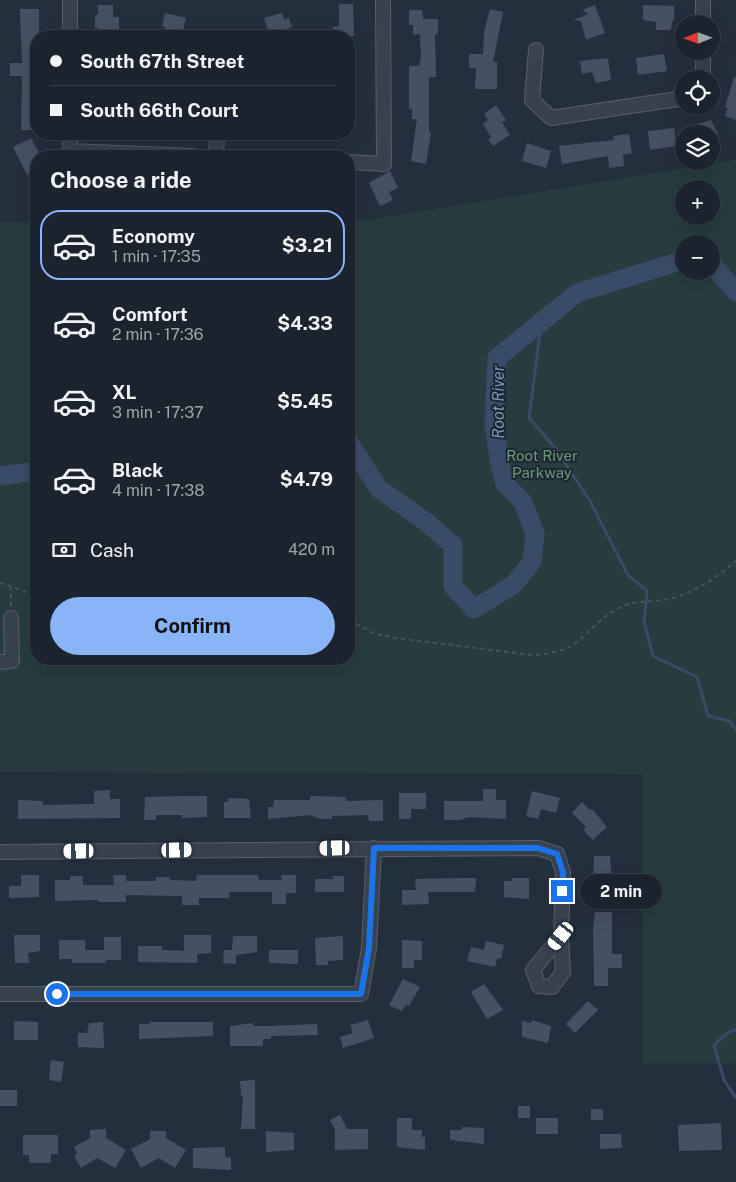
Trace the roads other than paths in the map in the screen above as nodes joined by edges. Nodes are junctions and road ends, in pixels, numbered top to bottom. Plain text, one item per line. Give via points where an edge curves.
1 (70, 0) edge
2 (384, 0) edge
3 (702, 0) edge
4 (702, 15) edge
5 (70, 30) edge
6 (536, 50) dead end
7 (675, 99) edge
8 (355, 162) edge
9 (11, 618) road end
10 (0, 662) edge
11 (374, 848) junction
12 (0, 852) edge
13 (561, 936) dead end
14 (0, 994) edge

1 - 5 street
2 - 8 street via 384,164
3 - 4 street
6 - 7 street via 532,100 551,118
9 - 10 street via 12,661
11 - 12 street
11 - 13 street via 538,848 557,854 563,872
11 - 14 street via 369,948 361,994

